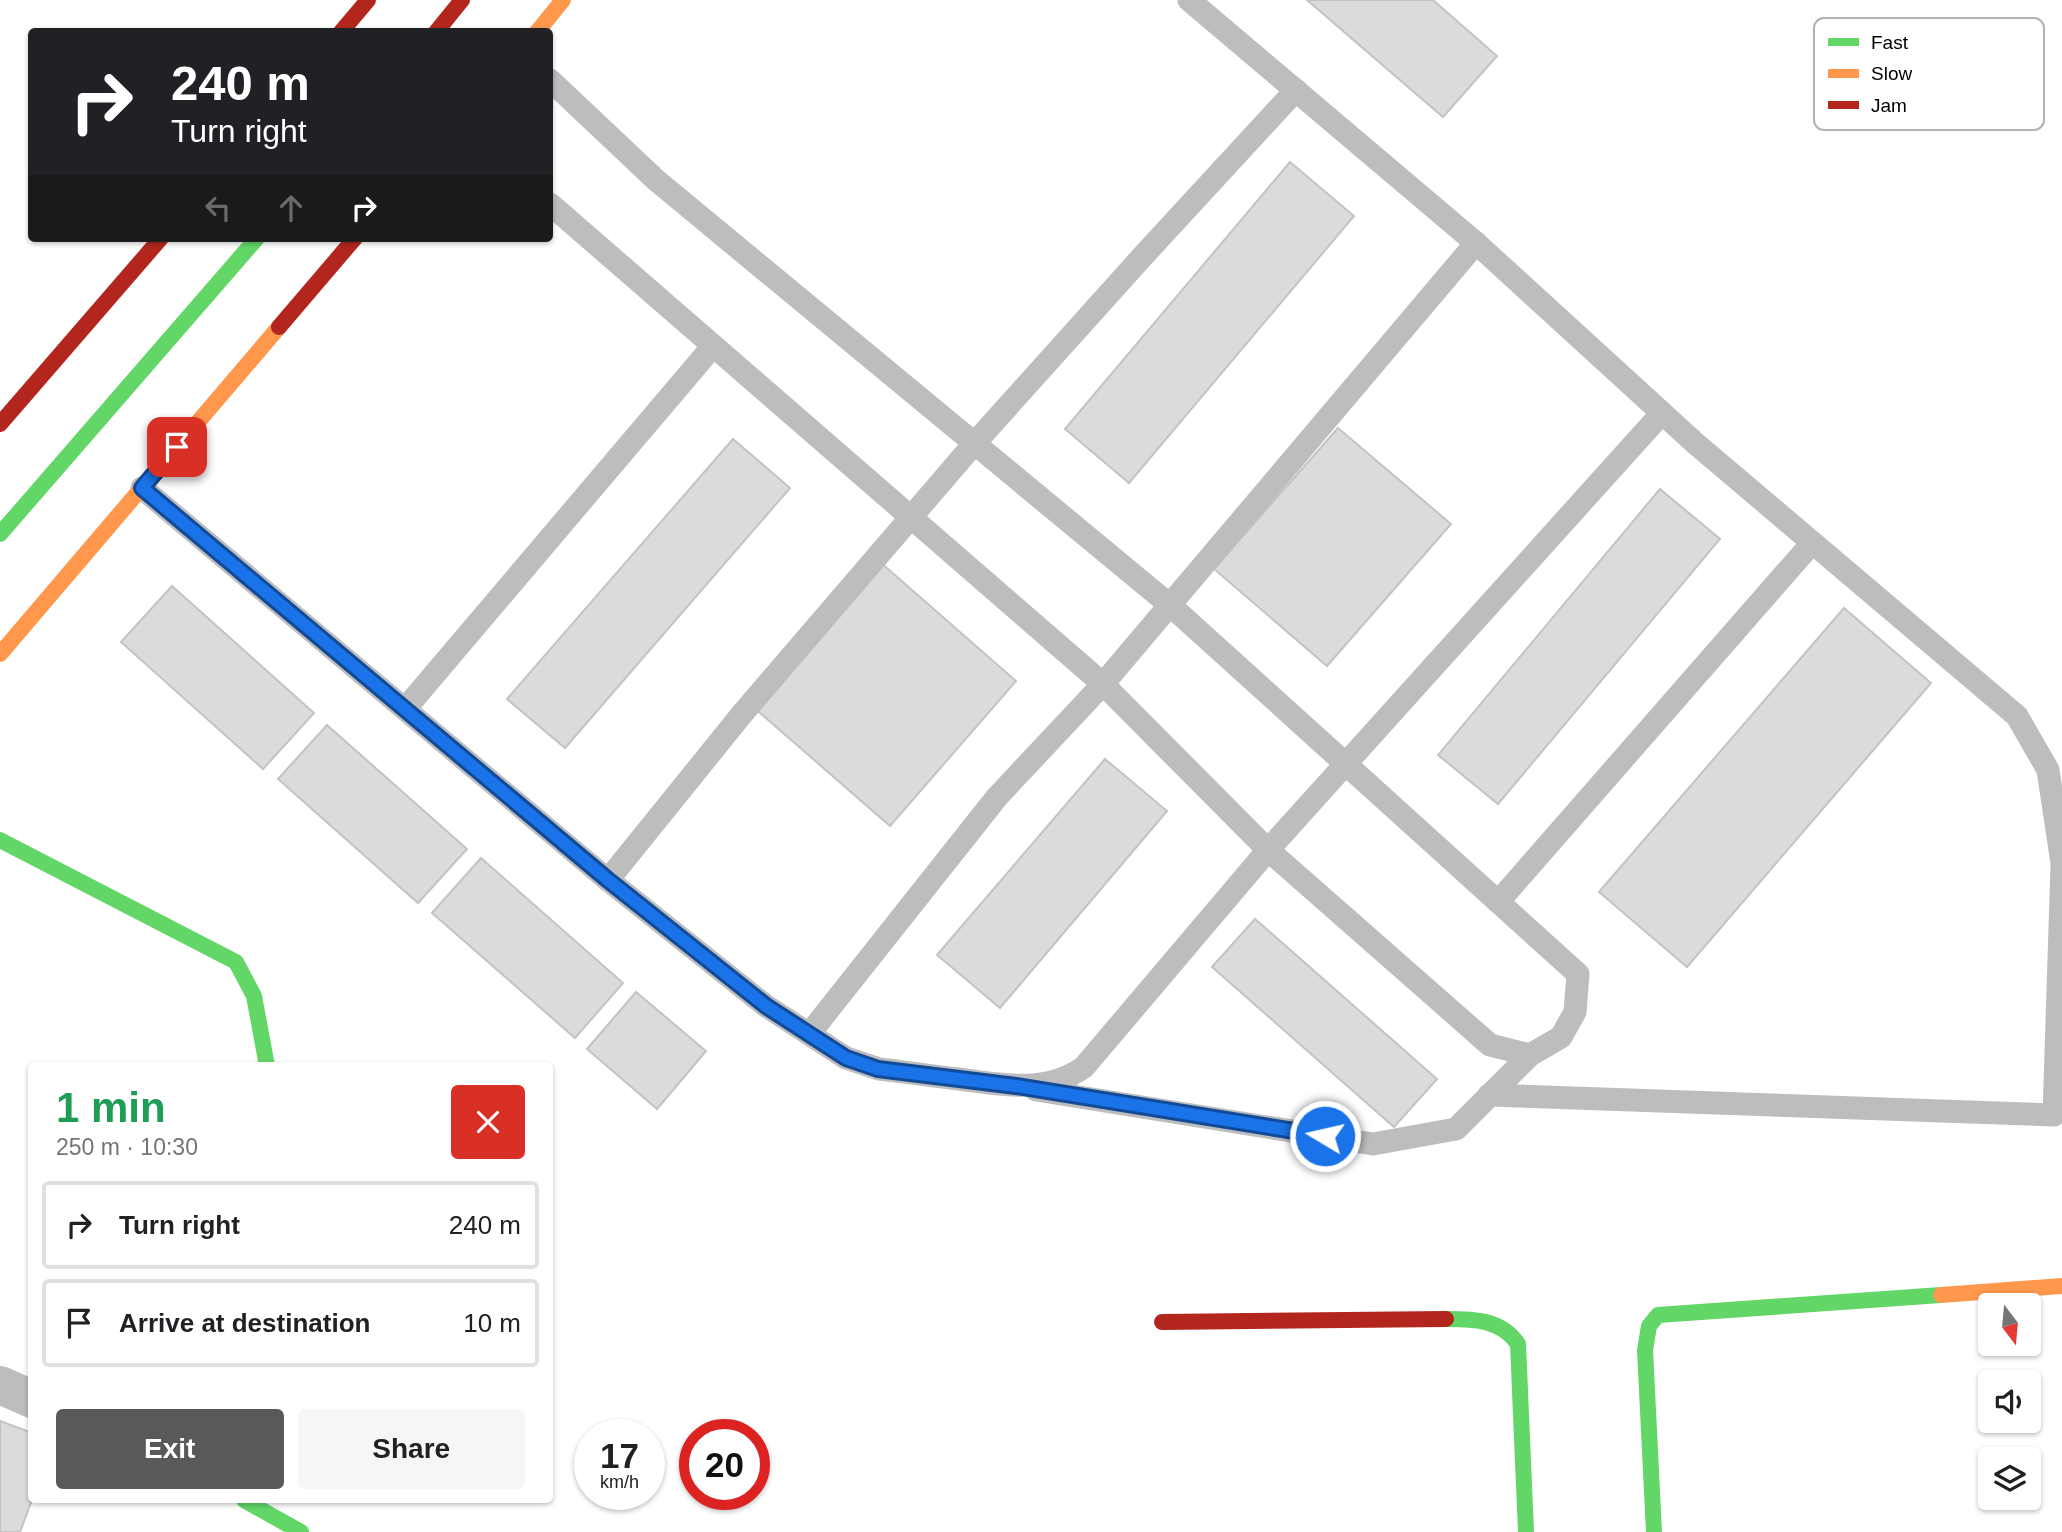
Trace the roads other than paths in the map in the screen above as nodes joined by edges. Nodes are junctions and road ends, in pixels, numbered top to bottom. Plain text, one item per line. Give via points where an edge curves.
1 (368, 0) edge
2 (463, 0) edge
3 (563, 0) edge
4 (1189, 0) edge
5 (344, 28) edge
6 (439, 28) edge
7 (540, 28) edge
8 (553, 83) edge
9 (1296, 90) junction
10 (553, 207) edge
11 (158, 242) edge
12 (254, 242) edge
13 (352, 242) edge
14 (1476, 243) junction
15 (713, 346) junction
16 (1662, 413) junction
17 (0, 424) edge
18 (973, 445) junction
19 (142, 488) junction
20 (911, 518) junction
21 (0, 534) edge
22 (1812, 542) junction
23 (1171, 606) junction
24 (0, 654) edge
25 (1103, 684) junction
26 (405, 709) junction
27 (1345, 764) junction
28 (0, 840) edge
29 (1268, 850) junction
30 (2062, 864) edge
31 (608, 880) junction
32 (1498, 902) junction
33 (810, 1033) junction
34 (1530, 1055) junction
35 (266, 1062) edge
36 (1016, 1086) junction
37 (1489, 1095) junction
38 (2062, 1286) edge
39 (1162, 1322) dead end
40 (0, 1385) edge
41 (28, 1397) edge
42 (249, 1503) edge
43 (301, 1532) edge
44 (1526, 1532) edge
45 (1654, 1532) edge

1 - 5 main road
2 - 6 main road
3 - 7 main road
4 - 9 lane
8 - 18 lane via 656,180
9 - 14 lane
9 - 18 lane
10 - 15 lane
11 - 17 main road
12 - 21 main road
13 - 19 main road
14 - 16 lane
14 - 23 lane
15 - 20 lane
15 - 26 lane
16 - 22 lane
16 - 27 lane
18 - 20 lane
18 - 23 lane
19 - 24 main road
19 - 26 lane
20 - 25 lane
20 - 31 lane via 742,713
22 - 30 lane via 2017,716 2048,770
22 - 32 lane
23 - 25 lane
23 - 27 lane
25 - 29 lane
25 - 33 lane via 997,797
26 - 31 lane
27 - 29 lane
27 - 32 lane
28 - 35 main road via 236,962 254,996
29 - 34 lane via 1490,1045
29 - 36 lane via 1084,1067 1052,1082
30 - 37 lane via 2054,1115
31 - 33 lane via 766,1006
32 - 34 lane via 1578,974 1575,1012 1562,1037
33 - 36 lane via 862,1065
34 - 37 lane
36 - 37 lane via 1373,1144 1456,1129
38 - 45 main road via 1658,1315 1648,1330 1645,1350
39 - 44 main road via 1475,1319 1498,1326 1518,1344
40 - 41 street
42 - 43 main road

